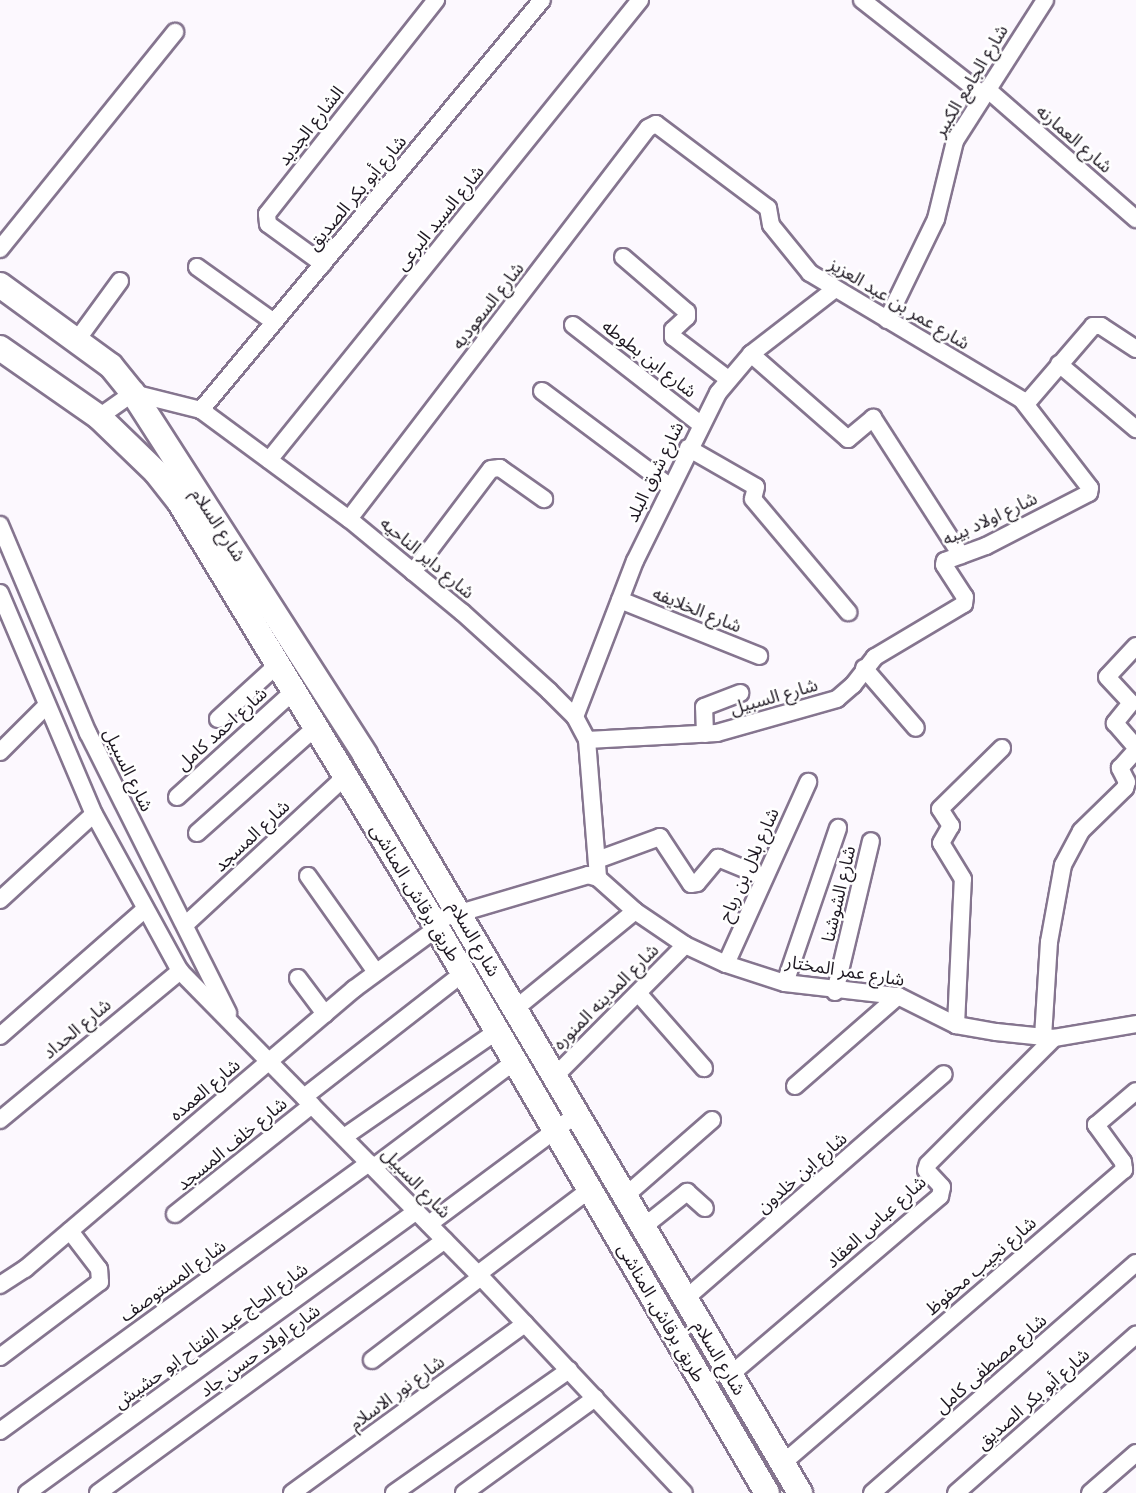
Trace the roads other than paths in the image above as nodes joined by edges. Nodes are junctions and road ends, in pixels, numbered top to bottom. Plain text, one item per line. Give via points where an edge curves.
1 (436, 0) edge
2 (542, 0) edge
3 (640, 0) edge
4 (862, 0) edge
5 (1045, 0) edge
6 (175, 32) dead end
7 (985, 92) junction
8 (661, 125) joint
9 (1136, 219) edge
10 (0, 249) edge
11 (623, 256) dead end
12 (323, 264) junction
13 (197, 267) dead end
14 (120, 281) dead end
15 (0, 285) edge
16 (835, 290) junction
17 (887, 320) junction
18 (274, 322) junction
19 (573, 325) dead end
20 (77, 340) junction
21 (0, 348) edge
22 (1136, 349) edge
23 (751, 354) junction
24 (1059, 364) junction
25 (728, 379) junction
26 (542, 392) dead end
27 (133, 393) junction
28 (1026, 404) junction
29 (201, 410) junction
30 (99, 417) junction
31 (700, 424) junction
32 (1136, 429) edge
33 (688, 448) junction
34 (269, 460) junction
35 (669, 486) junction
36 (1088, 493) joint
37 (544, 499) dead end
38 (349, 519) junction
39 (0, 525) edge
40 (961, 555) junction
41 (413, 572) junction
42 (0, 593) edge
43 (964, 595) joint
44 (620, 600) junction
45 (848, 612) dead end
46 (1136, 646) edge
47 (759, 656) dead end
48 (278, 664) junction
49 (864, 668) junction
50 (294, 691) junction
51 (740, 693) dead end
52 (47, 705) junction
53 (575, 717) junction
54 (218, 718) dead end
55 (316, 726) junction
56 (916, 728) dead end
57 (705, 734) junction
58 (587, 740) junction
59 (1002, 748) dead end
60 (1136, 748) edge
61 (0, 752) edge
62 (346, 776) junction
63 (808, 783) dead end
64 (177, 797) dead end
65 (94, 814) junction
66 (838, 828) dead end
67 (197, 833) dead end
68 (871, 841) dead end
69 (597, 860) junction
70 (308, 876) dead end
71 (764, 877) junction
72 (598, 878) junction
73 (0, 900) edge
74 (144, 910) junction
75 (635, 911) junction
76 (459, 912) junction
77 (185, 925) junction
78 (435, 925) junction
79 (685, 945) junction
80 (726, 964) junction
81 (180, 971) junction
82 (376, 972) junction
83 (463, 973) junction
84 (298, 978) dead end
85 (786, 983) junction
86 (835, 992) junction
87 (638, 993) junction
88 (898, 996) junction
89 (515, 1009) junction
90 (325, 1014) junction
91 (233, 1024) junction
92 (1136, 1024) edge
93 (956, 1025) junction
94 (496, 1031) junction
95 (0, 1036) edge
96 (1049, 1037) junction
97 (270, 1061) junction
98 (514, 1062) junction
99 (704, 1068) dead end
100 (944, 1074) dead end
101 (554, 1077) junction
102 (795, 1086) dead end
103 (1136, 1091) edge
104 (308, 1101) junction
105 (576, 1115) junction
106 (0, 1120) edge
107 (712, 1120) dead end
108 (555, 1131) junction
109 (344, 1137) junction
110 (371, 1165) junction
111 (589, 1190) junction
112 (624, 1197) junction
113 (705, 1208) dead end
114 (417, 1211) junction
115 (176, 1214) dead end
116 (429, 1224) junction
117 (642, 1228) junction
118 (70, 1231) junction
119 (445, 1240) junction
120 (1136, 1263) edge
121 (479, 1276) junction
122 (0, 1285) edge
123 (684, 1300) junction
124 (525, 1324) junction
125 (1136, 1335) edge
126 (0, 1357) edge
127 (372, 1360) dead end
128 (568, 1370) junction
129 (730, 1375) junction
130 (595, 1398) junction
131 (0, 1431) edge
132 (1136, 1453) edge
133 (783, 1463) junction
134 (27, 1493) edge
135 (98, 1493) edge
136 (292, 1493) edge
137 (394, 1493) edge
138 (464, 1493) edge
139 (684, 1493) edge
140 (767, 1493) edge
141 (800, 1493) edge
142 (872, 1493) edge
143 (956, 1493) edge
144 (1090, 1493) edge

1 - 12 street, الشارع الجديد via 267,214 268,225
2 - 12 street, شارع أبو بكر الصديق
3 - 34 street, شارع السيد البرعى
4 - 7 street, شارع العمارنه
5 - 7 street, شارع الجامع الكبير
6 - 10 street
7 - 9 street, شارع العمارنه
7 - 17 street, شارع الجامع الكبير via 955,141 936,219
8 - 16 street, شارع عمر بن عبد العزيز via 768,208 771,225 806,270
8 - 38 street, شارع السعوديه via 648,128
11 - 25 street via 687,312 687,317 673,330 673,337
12 - 18 street, شارع أبو بكر الصديق
13 - 18 street
14 - 20 street
15 - 20 street
16 - 17 street, شارع عمر بن عبد العزيز
16 - 23 street, شارع شرق البلد
17 - 28 street, شارع عمر بن عبد العزيز
18 - 29 street, شارع أبو بكر الصديق
19 - 31 street, شارع ابن بطوطه
20 - 27 street via 111,366
21 - 30 street, طريق برقاش, المناشى
22 - 24 street via 1096,325
23 - 25 street, شارع شرق البلد
23 - 40 street via 849,439 873,418
24 - 28 street
24 - 32 street
25 - 31 street, شارع شرق البلد
26 - 35 street
27 - 29 street, شارع داير الناحيه
27 - 30 street
27 - 76 street, شارع السلام via 365,755
28 - 36 street, شارع عمر بن عبد العزيز via 1090,488
29 - 34 street, شارع داير الناحيه
30 - 48 street, طريق برقاش, المناشى via 156,472 180,503
31 - 33 street, شارع شرق البلد
33 - 35 street, شارع شرق البلد
33 - 45 street via 756,487 753,499
34 - 38 street, شارع داير الناحيه
35 - 44 street, شارع شرق البلد
36 - 40 street, شارع اولاد بيبه
37 - 41 street via 500,468 491,469
38 - 41 street, شارع داير الناحيه
39 - 77 street, شارع السبيل via 88,733
40 - 43 street, شارع اولاد بيبه via 944,564
41 - 53 street, شارع داير الناحيه
42 - 52 street, شارع السبيل
43 - 49 street, شارع السبيل via 963,605 884,650
44 - 47 street, شارع الخلايفه
44 - 53 street, شارع شرق البلد
46 - 60 street via 1107,678 1131,703 1115,723
48 - 50 street, طريق برقاش, المناشى
48 - 54 street
49 - 56 street
49 - 57 street, شارع السبيل via 854,686 837,699
50 - 55 street, طريق برقاش, المناشى
50 - 64 street, شارع احمد كامل
51 - 57 street via 704,707
52 - 61 street
52 - 65 street, شارع السبيل
53 - 58 street, شارع داير الناحيه
55 - 62 street, طريق برقاش, المناشى
55 - 67 street
57 - 58 street, شارع السبيل
58 - 69 street, شارع داير الناحيه
59 - 93 street via 941,807 951,826 941,843 963,879
60 - 96 street via 1120,768 1127,782 1125,788 1081,831 1063,865 1049,942
62 - 77 street, شارع المسجد
62 - 78 street, طريق برقاش, المناشى
63 - 71 street, شارع بلال بن رباح
65 - 73 street
65 - 74 street, شارع السبيل
66 - 85 street
68 - 86 street, شارع الشوشنا
69 - 71 street via 660,837 691,884 718,858
69 - 72 street, شارع داير الناحيه
70 - 82 street
71 - 80 street, شارع بلال بن رباح
72 - 75 street, شارع عمر المختار
72 - 76 street via 584,874
74 - 81 street, شارع السبيل
74 - 95 street
75 - 79 street, شارع عمر المختار
75 - 89 street
76 - 78 street
76 - 89 street, شارع السلام
77 - 91 street, شارع السبيل
78 - 82 street, شارع العمده
78 - 83 street, طريق برقاش, المناشى
79 - 80 street, شارع عمر المختار
79 - 87 street, شارع المدينه المنوره
80 - 85 street, شارع عمر المختار
81 - 91 street, شارع السبيل
81 - 106 street, شارع الحداد
82 - 90 street, شارع العمده
83 - 94 street, طريق برقاش, المناشى
83 - 104 street, شارع خلف المسجد
84 - 90 street
85 - 86 street, شارع عمر المختار
86 - 88 street, شارع عمر المختار
87 - 99 street
87 - 101 street, شارع المدينه المنوره
88 - 93 street, شارع عمر المختار
88 - 102 street
89 - 101 street, شارع السلام
90 - 97 street, شارع العمده
91 - 97 street, شارع السبيل
92 - 96 street, شارع عمر المختار
93 - 96 street, شارع عمر المختار
94 - 98 street, طريق برقاش, المناشى
94 - 109 street
96 - 129 street, شارع عباس العقاد via 928,1164 926,1170 943,1190 940,1196
97 - 104 street, شارع السبيل
97 - 118 street, شارع العمده
98 - 108 street, طريق برقاش, المناشى
98 - 110 street, شارع المستوصف
100 - 123 street, شارع ابن خلدون
101 - 105 street, شارع السلام
103 - 133 street, شارع نجيب محفوظ via 1096,1125 1124,1162 1124,1170
104 - 109 street, شارع السبيل
104 - 115 street, شارع خلف المسجد
105 - 108 street
105 - 112 street, شارع السلام
107 - 112 street
108 - 111 street, طريق برقاش, المناشى
108 - 116 street
109 - 110 street, شارع السبيل
110 - 114 street, شارع السبيل
110 - 131 street, شارع المستوصف
111 - 121 street
111 - 140 street, طريق برقاش, المناشى
112 - 117 street, شارع السلام
113 - 117 street via 687,1192
114 - 116 street, شارع السبيل
114 - 134 street, شارع الحاج عبد الفتاح ابو حشيش
116 - 119 street, شارع السبيل
117 - 123 street, شارع السلام
118 - 122 street, شارع العمده
118 - 126 street via 99,1269 100,1282
119 - 121 street, شارع السبيل
119 - 135 street, شارع اولاد حسن جاد
120 - 142 street, شارع مصطفى كامل
121 - 124 street, شارع السبيل
121 - 127 street
123 - 129 street, شارع السلام
124 - 128 street, شارع السبيل
124 - 136 street, شارع نور الاسلام
125 - 143 street, شارع أبو بكر الصديق
128 - 130 street, شارع السبيل
128 - 137 street
129 - 133 street, شارع السلام
130 - 138 street
130 - 139 street, شارع السبيل
132 - 144 street
133 - 141 street, شارع السلام

